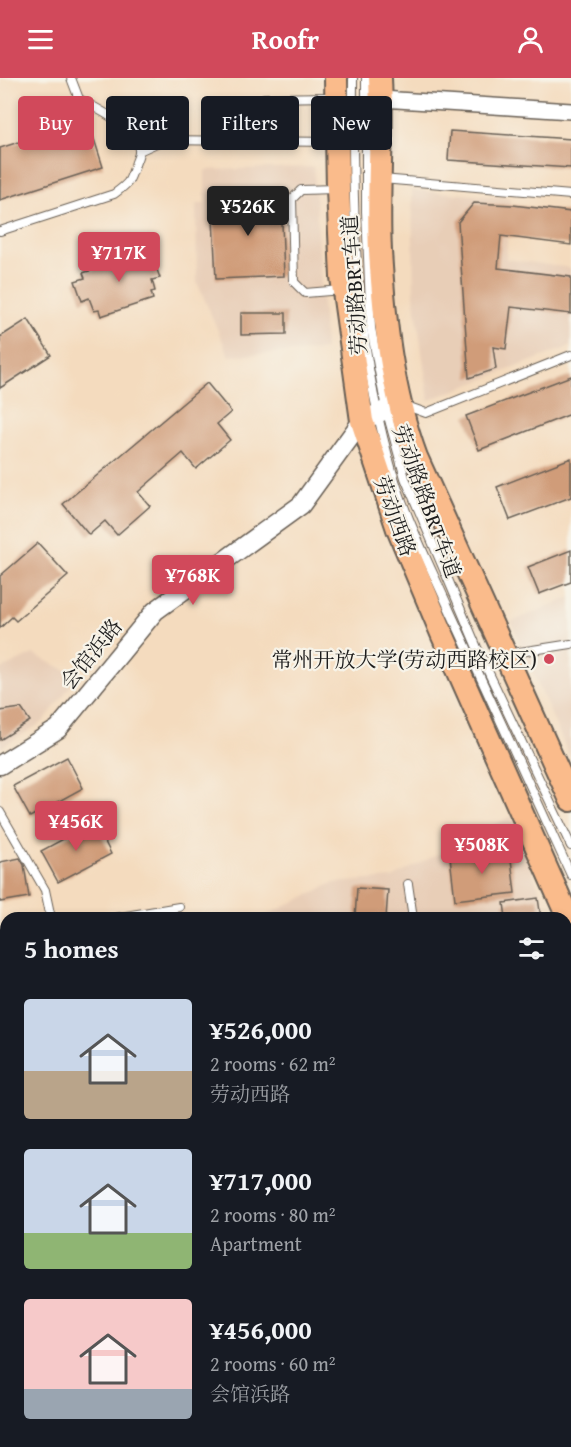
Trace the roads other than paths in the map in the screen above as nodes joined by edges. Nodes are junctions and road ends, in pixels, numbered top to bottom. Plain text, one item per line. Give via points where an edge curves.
1 (71, 78) edge
2 (353, 78) edge
3 (366, 78) edge
4 (336, 88) edge
5 (381, 88) edge
6 (278, 96) edge
7 (571, 111) edge
8 (311, 142) edge
9 (337, 150) edge
10 (139, 151) junction
11 (381, 179) junction
12 (338, 189) junction
13 (571, 195) edge
14 (0, 231) edge
15 (344, 290) junction
16 (571, 355) edge
17 (381, 412) junction
18 (571, 644) edge
19 (506, 655) junction
20 (0, 765) edge
21 (571, 800) edge
22 (0, 812) edge
23 (571, 846) edge
24 (571, 875) edge
25 (408, 884) dead end
26 (179, 907) dead end
27 (50, 912) edge
28 (149, 912) edge
29 (412, 912) edge
30 (566, 912) edge

1 - 10 lane via 79,99 125,127
2 - 17 lane, 劳动路路BRT车道 via 357,283 369,376
3 - 17 lane, 劳动路BRT车道 via 371,328
4 - 6 lane
5 - 7 street
5 - 11 main road, 劳动西路
8 - 10 lane via 163,140
9 - 12 main road, 劳动西路
10 - 14 lane via 129,183 114,194
11 - 13 lane
11 - 17 main road, 劳动西路 via 380,251 391,360
12 - 15 main road, 劳动西路
12 - 15 lane via 301,190 292,199 294,282 304,293
15 - 17 main road, 劳动西路
16 - 17 lane via 426,413
17 - 19 main road, 劳动西路 via 406,429
17 - 20 street, 会馆浜路 via 301,505 155,611 58,729
17 - 23 lane, 劳动路BRT车道 via 478,650
17 - 24 lane, 劳动路路BRT车道 via 390,464 418,540
17 - 30 main road, 劳动西路 via 398,529
18 - 19 lane
19 - 21 main road, 劳动西路
22 - 27 lane via 45,890
25 - 29 lane
26 - 28 lane

